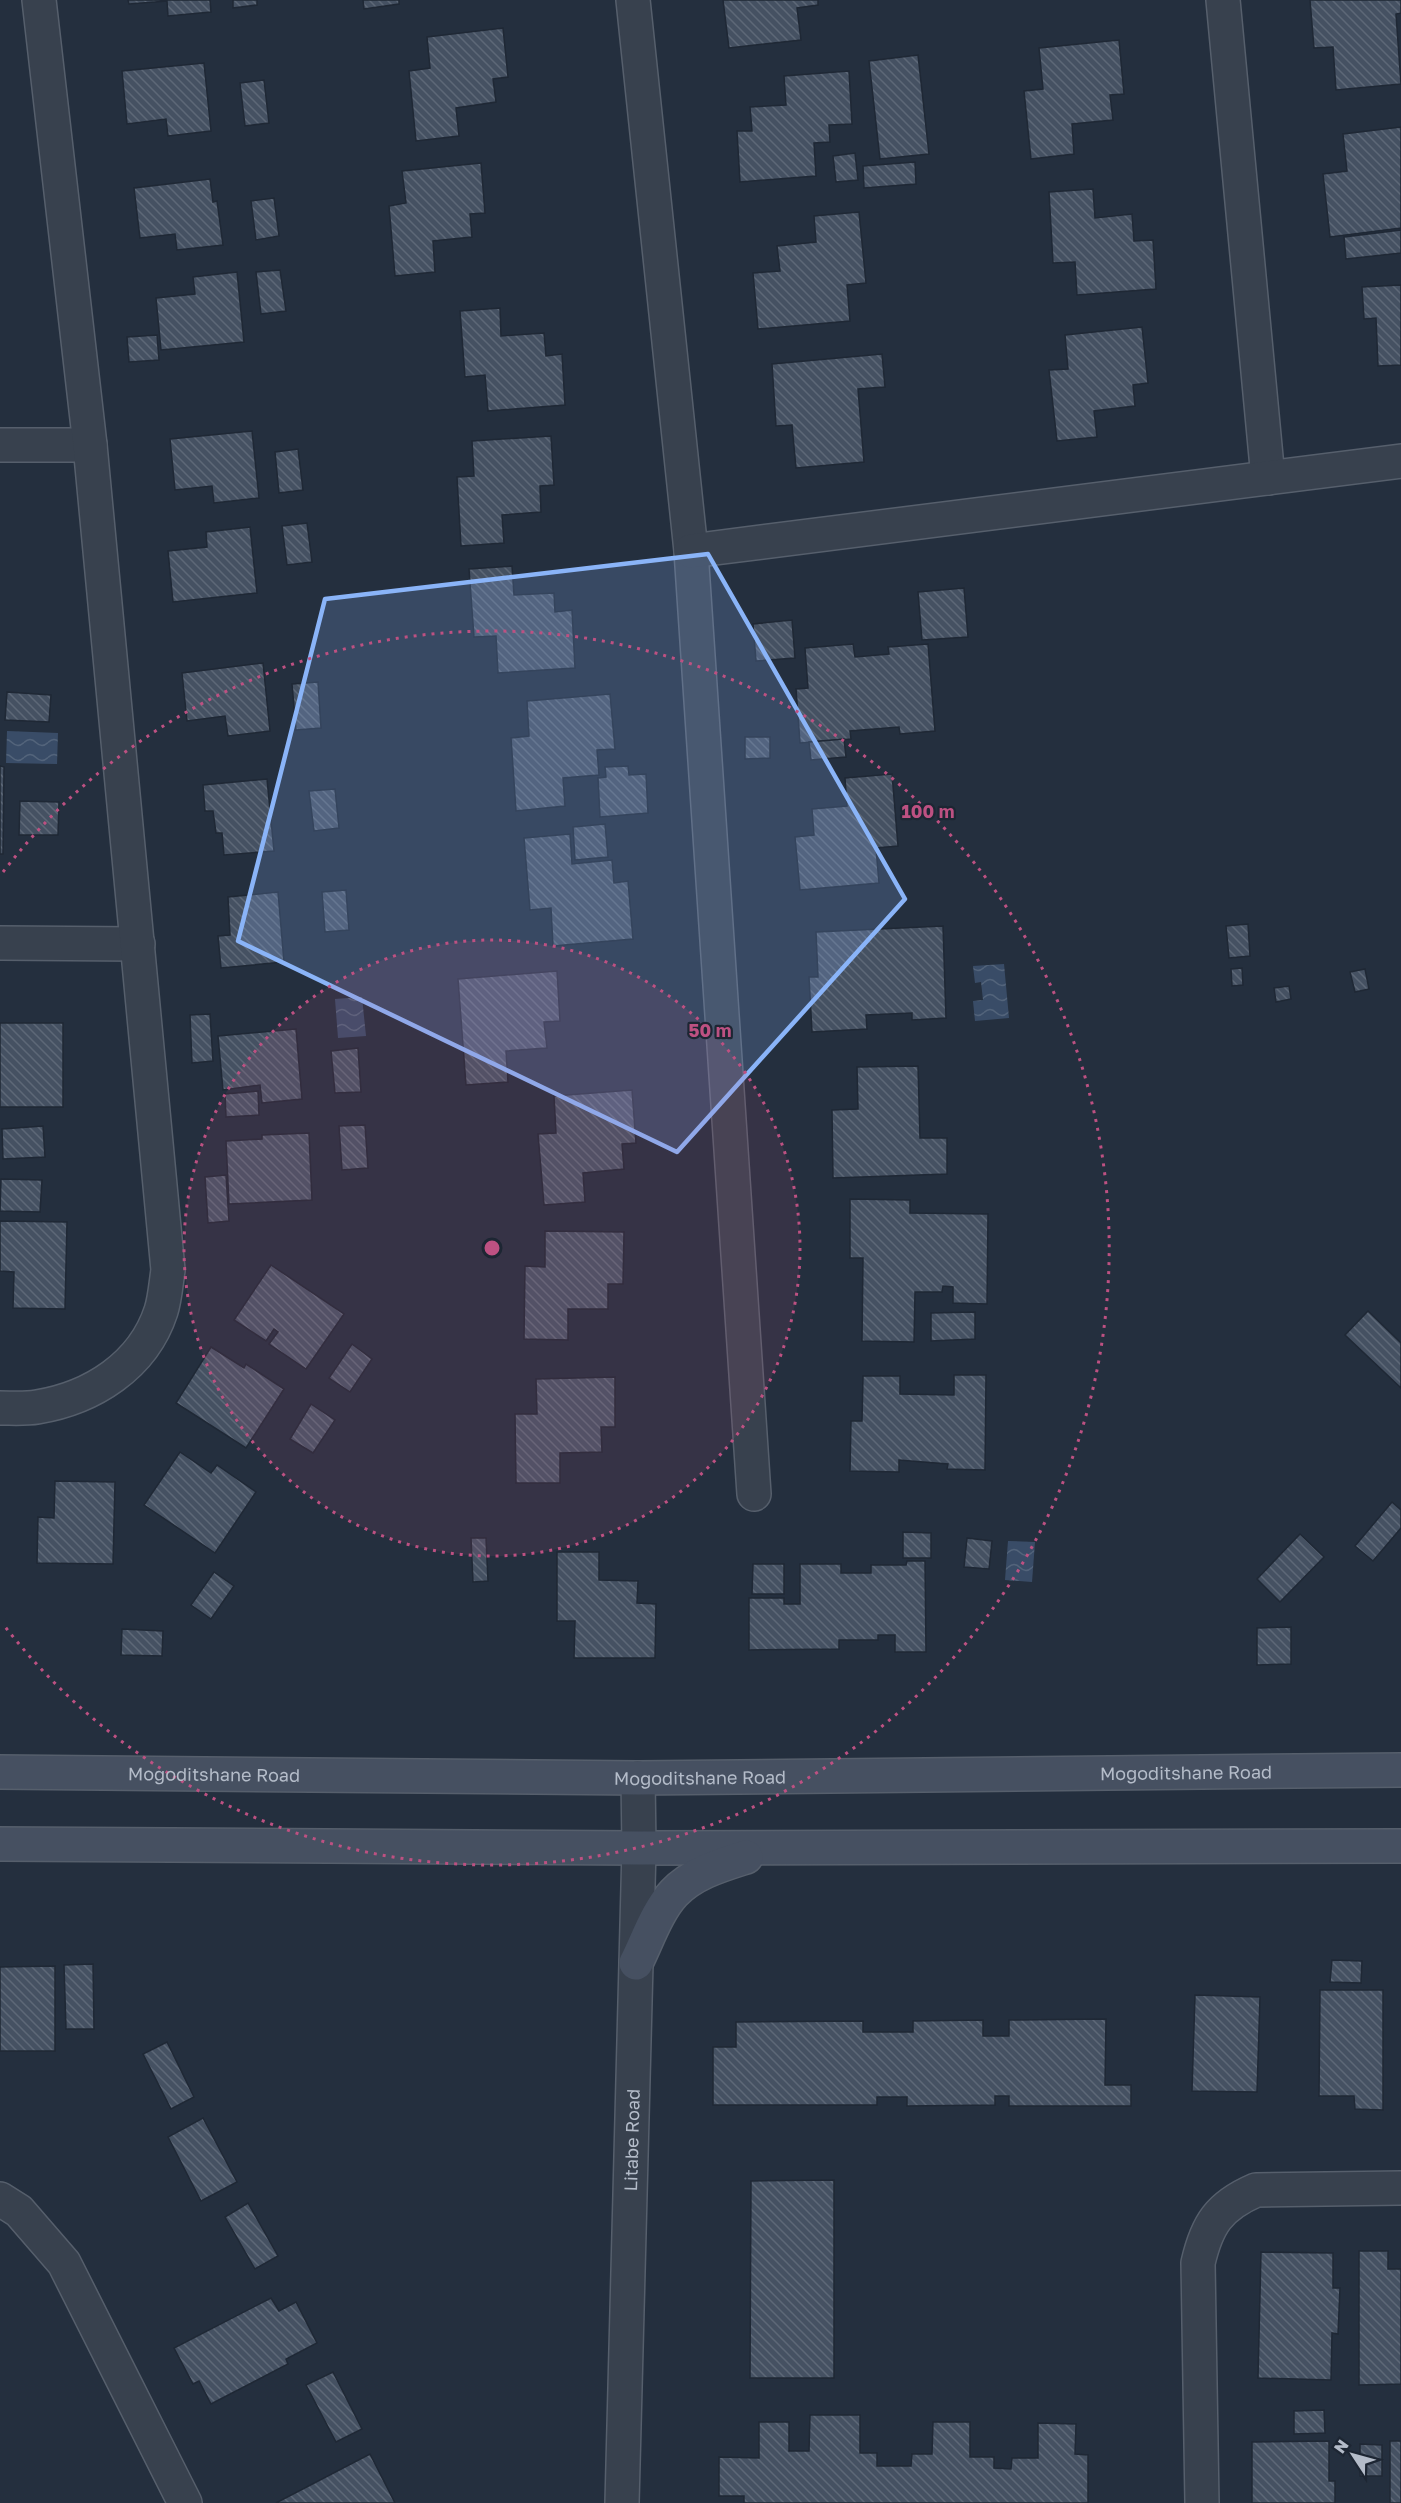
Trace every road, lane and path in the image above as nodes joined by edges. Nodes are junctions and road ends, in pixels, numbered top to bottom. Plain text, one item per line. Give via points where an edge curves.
1 (39, 0) edge
2 (633, 0) edge
3 (1223, 0) edge
4 (0, 445) edge
5 (90, 445) junction
6 (1401, 461) edge
7 (1268, 478) junction
8 (691, 551) junction
9 (0, 943) edge
10 (138, 944) junction
11 (0, 1408) edge
12 (754, 1494) dead end
13 (1401, 1770) edge
14 (0, 1773) edge
15 (638, 1778) junction
16 (0, 1844) edge
17 (1401, 1846) edge
18 (639, 1848) junction
19 (773, 1848) junction
20 (636, 1963) junction
21 (1401, 2188) edge
22 (0, 2199) edge
23 (185, 2503) edge
24 (621, 2503) edge
25 (1202, 2503) edge

1 - 5 street
2 - 8 street
3 - 7 street
4 - 5 street
5 - 10 street
6 - 7 street
7 - 8 street
8 - 12 street
9 - 10 street
10 - 11 street via 168,1270 161,1311 143,1351 112,1379 76,1397 35,1408
13 - 15 main road, Mogoditshane Road
14 - 15 main road, Mogoditshane Road
15 - 18 street, Litabe Road
16 - 18 main road
17 - 19 main road
18 - 19 main road
18 - 20 street, Litabe Road
19 - 20 main road via 708,1869 675,1892
20 - 24 street, Litabe Road
21 - 25 street via 1256,2190 1236,2199 1218,2214 1204,2237 1198,2263
22 - 23 street via 19,2211 64,2263

